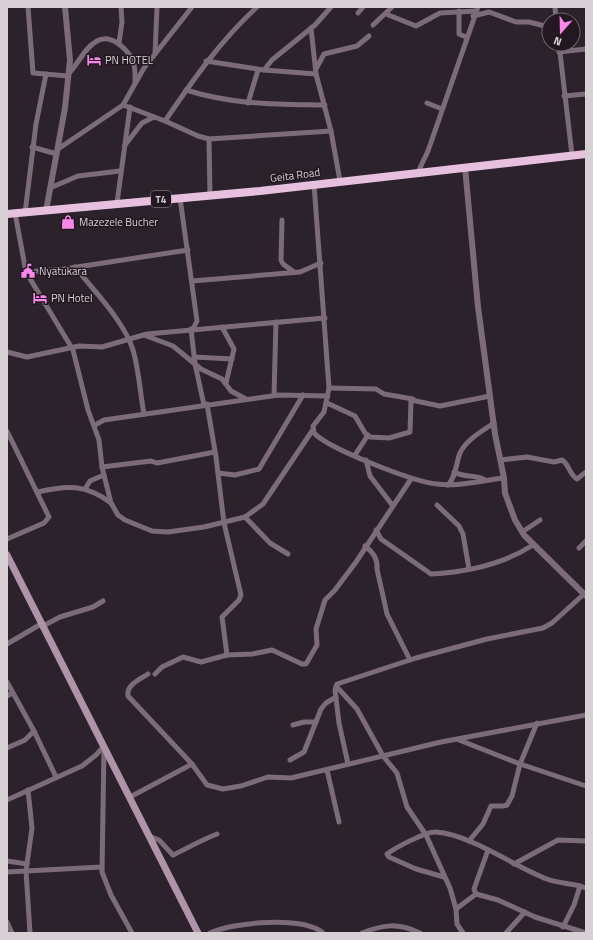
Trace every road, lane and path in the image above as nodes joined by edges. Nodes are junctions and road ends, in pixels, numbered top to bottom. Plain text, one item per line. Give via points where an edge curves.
1 (28, 7) edge
2 (65, 7) edge
3 (121, 7) edge
4 (157, 7) edge
5 (192, 7) edge
6 (257, 7) edge
7 (331, 7) edge
8 (363, 7) edge
9 (388, 9) edge
10 (477, 9) edge
11 (459, 11) junction
12 (358, 13) dead end
13 (473, 16) junction
14 (373, 25) dead end
15 (541, 25) edge
16 (311, 28) junction
17 (369, 36) dead end
18 (466, 37) junction
19 (119, 43) junction
20 (559, 52) edge
21 (155, 54) junction
22 (206, 61) junction
23 (261, 70) junction
24 (316, 71) junction
25 (46, 74) junction
26 (68, 74) junction
27 (135, 84) junction
28 (186, 90) junction
29 (586, 94) edge
30 (564, 96) junction
31 (248, 103) junction
32 (427, 103) dead end
33 (123, 105) junction
34 (325, 105) junction
35 (130, 107) junction
36 (442, 109) junction
37 (154, 117) junction
38 (165, 121) junction
39 (331, 131) junction
40 (209, 139) junction
41 (124, 146) junction
42 (32, 147) junction
43 (57, 151) junction
44 (586, 154) edge
45 (572, 155) junction
46 (465, 167) junction
47 (120, 171) junction
48 (418, 172) junction
49 (340, 181) junction
50 (314, 184) junction
51 (50, 188) junction
52 (210, 195) junction
53 (180, 198) junction
54 (117, 203) junction
55 (46, 211) junction
56 (25, 212) junction
57 (11, 213) edge
58 (282, 220) dead end
59 (188, 250) junction
60 (321, 263) junction
61 (76, 267) junction
62 (26, 272) junction
63 (294, 272) junction
64 (192, 281) junction
65 (325, 318) junction
66 (276, 322) junction
67 (222, 327) junction
68 (192, 329) junction
69 (143, 335) junction
70 (128, 339) junction
71 (72, 348) junction
72 (7, 352) edge
73 (194, 357) junction
74 (232, 359) junction
75 (195, 364) junction
76 (226, 383) junction
77 (329, 388) junction
78 (303, 395) junction
79 (274, 396) junction
80 (328, 396) junction
81 (490, 396) junction
82 (247, 399) junction
83 (413, 399) junction
84 (327, 403) junction
85 (206, 405) junction
86 (144, 414) junction
87 (494, 423) junction
88 (95, 425) junction
89 (7, 431) edge
90 (312, 431) junction
91 (368, 436) junction
92 (215, 452) junction
93 (355, 455) junction
94 (366, 460) junction
95 (500, 460) junction
96 (102, 467) junction
97 (454, 472) junction
98 (586, 472) edge
99 (218, 473) junction
100 (104, 475) junction
101 (504, 478) junction
102 (411, 479) junction
103 (486, 480) junction
104 (448, 485) junction
105 (85, 489) junction
106 (38, 492) junction
107 (111, 503) junction
108 (437, 504) dead end
109 (393, 506) junction
110 (245, 517) junction
111 (540, 520) dead end
112 (224, 523) junction
113 (376, 530) junction
114 (522, 532) junction
115 (7, 539) edge
116 (586, 541) edge
117 (533, 545) junction
118 (366, 546) junction
119 (579, 548) dead end
120 (288, 554) dead end
121 (7, 556) edge
122 (469, 569) junction
123 (585, 595) edge
124 (103, 601) dead end
125 (42, 625) junction
126 (7, 644) edge
127 (227, 655) junction
128 (410, 660) junction
129 (148, 674) dead end
130 (155, 674) dead end
131 (7, 682) edge
132 (336, 686) junction
133 (12, 693) junction
134 (7, 696) edge
135 (336, 697) junction
136 (586, 715) edge
137 (316, 722) junction
138 (537, 723) junction
139 (293, 725) dead end
140 (34, 731) junction
141 (458, 739) junction
142 (104, 746) junction
143 (7, 748) edge
144 (383, 756) junction
145 (290, 760) dead end
146 (192, 764) junction
147 (348, 764) junction
148 (520, 764) junction
149 (327, 770) junction
150 (56, 777) junction
151 (586, 786) edge
152 (28, 790) junction
153 (130, 797) junction
154 (7, 800) edge
155 (339, 822) dead end
156 (217, 834) dead end
157 (426, 835) junction
158 (149, 836) junction
159 (469, 841) junction
160 (586, 841) edge
161 (488, 850) junction
162 (7, 861) edge
163 (27, 864) junction
164 (514, 864) junction
165 (102, 867) junction
166 (26, 871) junction
167 (7, 872) edge
168 (444, 878) junction
169 (583, 887) edge
170 (476, 894) junction
171 (456, 909) junction
172 (526, 912) junction
173 (7, 922) edge
174 (563, 927) junction
175 (12, 933) edge
176 (30, 933) edge
177 (132, 933) edge
178 (198, 933) edge
179 (210, 933) edge
180 (323, 933) edge
181 (362, 933) edge
182 (420, 933) edge
183 (463, 933) edge
184 (506, 933) edge
185 (586, 933) edge

1 - 25 street via 32,70 36,74
2 - 26 street via 69,41
3 - 19 street
4 - 21 street
5 - 21 street
6 - 22 street via 235,27
7 - 16 street
8 - 12 street
9 - 11 street via 415,26 440,13
9 - 14 street
10 - 11 street
10 - 13 street
11 - 18 street via 459,34
13 - 15 street via 489,12 516,22
13 - 18 street
16 - 23 street
16 - 24 street
17 - 24 street via 357,46 324,54
18 - 36 street
19 - 26 street via 98,40 81,55
19 - 27 street via 132,59
20 - 30 street
21 - 27 street
22 - 23 street
22 - 28 street
23 - 24 street
23 - 31 street
24 - 34 street
25 - 26 street
25 - 42 street
26 - 43 street
27 - 33 street
28 - 31 street via 218,99
28 - 38 street
29 - 30 street
30 - 45 street
31 - 34 street
32 - 36 street
33 - 35 street
33 - 43 street
34 - 39 street
35 - 37 street
35 - 41 street
36 - 48 street
37 - 38 street
37 - 41 street via 142,123
38 - 40 street
39 - 40 street
39 - 49 street
40 - 52 street
41 - 47 street
42 - 43 street
42 - 56 street
43 - 51 street
44 - 45 highway, Geita Road / T4
45 - 46 highway, Geita Road / T4
46 - 48 highway, Geita Road / T4
46 - 81 street via 478,306
47 - 51 street via 78,176
47 - 54 street
48 - 49 highway, Geita Road / T4
49 - 50 highway, Geita Road / T4
50 - 52 highway, Geita Road / T4
50 - 60 street
51 - 55 street
52 - 53 highway, Geita Road / T4
53 - 54 highway, Geita Road / T4
53 - 59 street
54 - 55 highway, Geita Road / T4
55 - 56 highway, Geita Road / T4
56 - 57 highway, Geita Road / T4
57 - 62 street
58 - 63 street via 281,260
59 - 61 street
59 - 64 street
60 - 63 street
60 - 65 street
61 - 62 street
61 - 70 street via 117,320
62 - 71 street
63 - 64 street
64 - 68 street via 197,321
65 - 66 street
65 - 77 street
66 - 67 street
66 - 79 street
67 - 68 street
67 - 74 street via 234,348
68 - 69 street
68 - 73 street
69 - 70 street
69 - 75 street via 173,346
70 - 71 street via 102,347
70 - 86 street via 133,351
71 - 72 street via 27,357
71 - 88 street via 88,410
73 - 74 street
73 - 75 street
74 - 76 street
75 - 76 street
75 - 85 street
76 - 82 street via 231,391
77 - 80 street
77 - 83 street via 376,389 384,394
78 - 79 street
78 - 80 street
78 - 99 street via 259,469 235,475
79 - 82 street
80 - 84 street
81 - 83 street via 440,406
81 - 87 street
82 - 85 street
83 - 91 street via 410,404 410,433 389,438
84 - 90 street
84 - 91 street via 355,416
85 - 86 street
85 - 92 street
86 - 88 street via 104,420
87 - 95 street
87 - 97 street via 461,450
88 - 96 street
89 - 106 street
90 - 93 street
90 - 110 street via 266,500
91 - 93 street
92 - 96 street via 157,463 151,461
92 - 99 street
93 - 94 street
94 - 102 street
94 - 109 street via 370,476
95 - 98 street via 562,460 577,479
95 - 101 street
96 - 100 street
97 - 103 street
97 - 104 street
99 - 112 street
100 - 105 street via 90,481
100 - 107 street
101 - 103 street
101 - 114 street via 505,493
102 - 104 street
102 - 109 street
103 - 104 street
105 - 106 street via 66,486
105 - 107 street
106 - 115 street via 49,513 48,520
107 - 112 street via 118,514 126,520 152,531 168,532
108 - 122 street via 459,526 463,534
109 - 113 street
110 - 112 street
110 - 120 street via 270,543
111 - 114 street
112 - 127 street via 241,595 222,617
113 - 118 street
113 - 122 street via 381,539 430,573
114 - 117 street
116 - 119 street
117 - 122 street via 516,556 496,564
117 - 123 street
118 - 127 street via 323,603 316,629 317,645 306,664 272,650
118 - 128 street via 378,564 388,614
121 - 125 main road
123 - 128 street via 543,628 487,639
124 - 125 street via 94,607
125 - 126 street
125 - 142 main road
127 - 130 street via 201,662 183,657 162,667
128 - 132 street
129 - 146 street via 129,688 128,696
131 - 133 street
132 - 135 street
132 - 144 street via 357,709
133 - 134 street
133 - 140 street
135 - 137 street via 324,705
135 - 147 street
136 - 138 street
137 - 139 street
137 - 145 street via 304,752
138 - 141 street
138 - 148 street
140 - 143 street via 25,740
140 - 150 street
141 - 144 street
141 - 148 street
142 - 150 street via 86,764
142 - 153 main road
142 - 165 street
144 - 147 street
144 - 157 street via 397,773 407,807
146 - 149 street via 204,783 216,789 241,786 268,777 289,779
146 - 153 street
147 - 149 street
148 - 151 street
148 - 159 street via 510,801 503,806 491,806 483,824
149 - 155 street
150 - 152 street
152 - 154 street
152 - 163 street via 32,828
153 - 158 main road
156 - 158 street via 198,840 186,850 173,855 159,840
157 - 159 street via 435,832
157 - 168 street
157 - 168 street via 409,840 387,855 416,869
158 - 178 main road
159 - 161 street
160 - 164 street via 558,840
161 - 164 street
161 - 170 street via 474,889
162 - 163 street
163 - 166 street
164 - 169 street via 548,879
165 - 166 street
165 - 177 street via 102,874 111,894
166 - 167 street
166 - 176 street
168 - 171 street
169 - 174 street
170 - 171 street
170 - 172 street
171 - 183 street via 457,924
172 - 174 street
172 - 184 street
173 - 175 street
174 - 185 street
179 - 180 street via 232,926 276,922 312,926
181 - 182 street via 397,925

